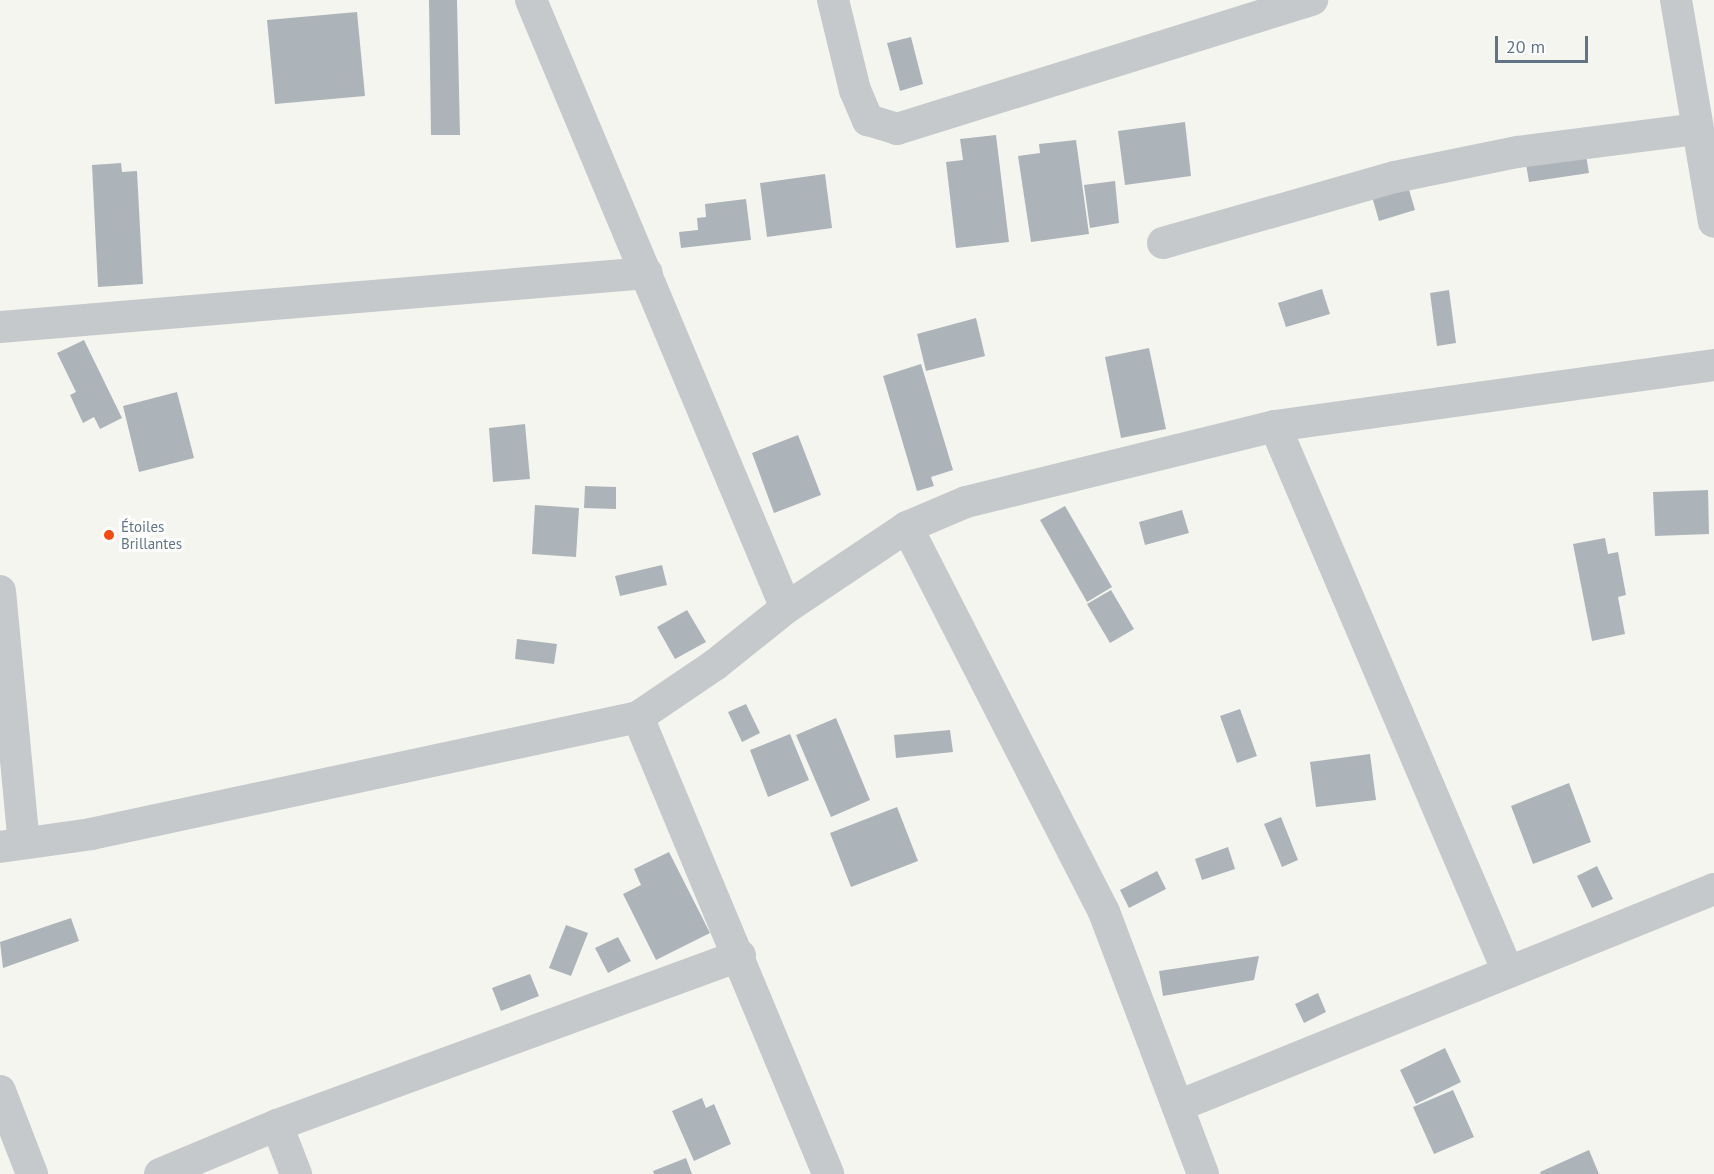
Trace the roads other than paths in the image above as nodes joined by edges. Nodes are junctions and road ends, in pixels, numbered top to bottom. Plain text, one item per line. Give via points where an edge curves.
1 (531, 0) edge
2 (833, 0) edge
3 (1312, 0) edge
4 (1677, 0) edge
5 (1697, 129) junction
6 (1714, 222) edge
7 (1162, 243) dead end
8 (646, 273) junction
9 (0, 327) edge
10 (1714, 365) edge
11 (1275, 426) junction
12 (907, 526) junction
13 (0, 591) edge
14 (786, 608) junction
15 (638, 717) junction
16 (12, 845) edge
17 (1714, 889) edge
18 (740, 956) junction
19 (1508, 972) junction
20 (0, 1091) edge
21 (1178, 1106) junction
22 (277, 1125) junction
23 (32, 1174) edge
24 (160, 1174) edge
25 (296, 1174) edge
26 (828, 1174) edge
27 (1203, 1174) edge

1 - 8 street
2 - 3 street via 855,90 868,120 897,129
4 - 5 street
5 - 6 street
5 - 7 street via 1517,152 1395,177
8 - 9 street
8 - 14 street
10 - 11 street
11 - 12 street via 966,502
11 - 19 street
12 - 14 street
12 - 21 street via 1104,912
13 - 16 street
14 - 15 street via 716,664
15 - 16 street via 91,834
15 - 18 street
17 - 19 street
18 - 22 street
18 - 26 street
19 - 21 street
20 - 23 street
21 - 27 street
22 - 24 street
22 - 25 street

